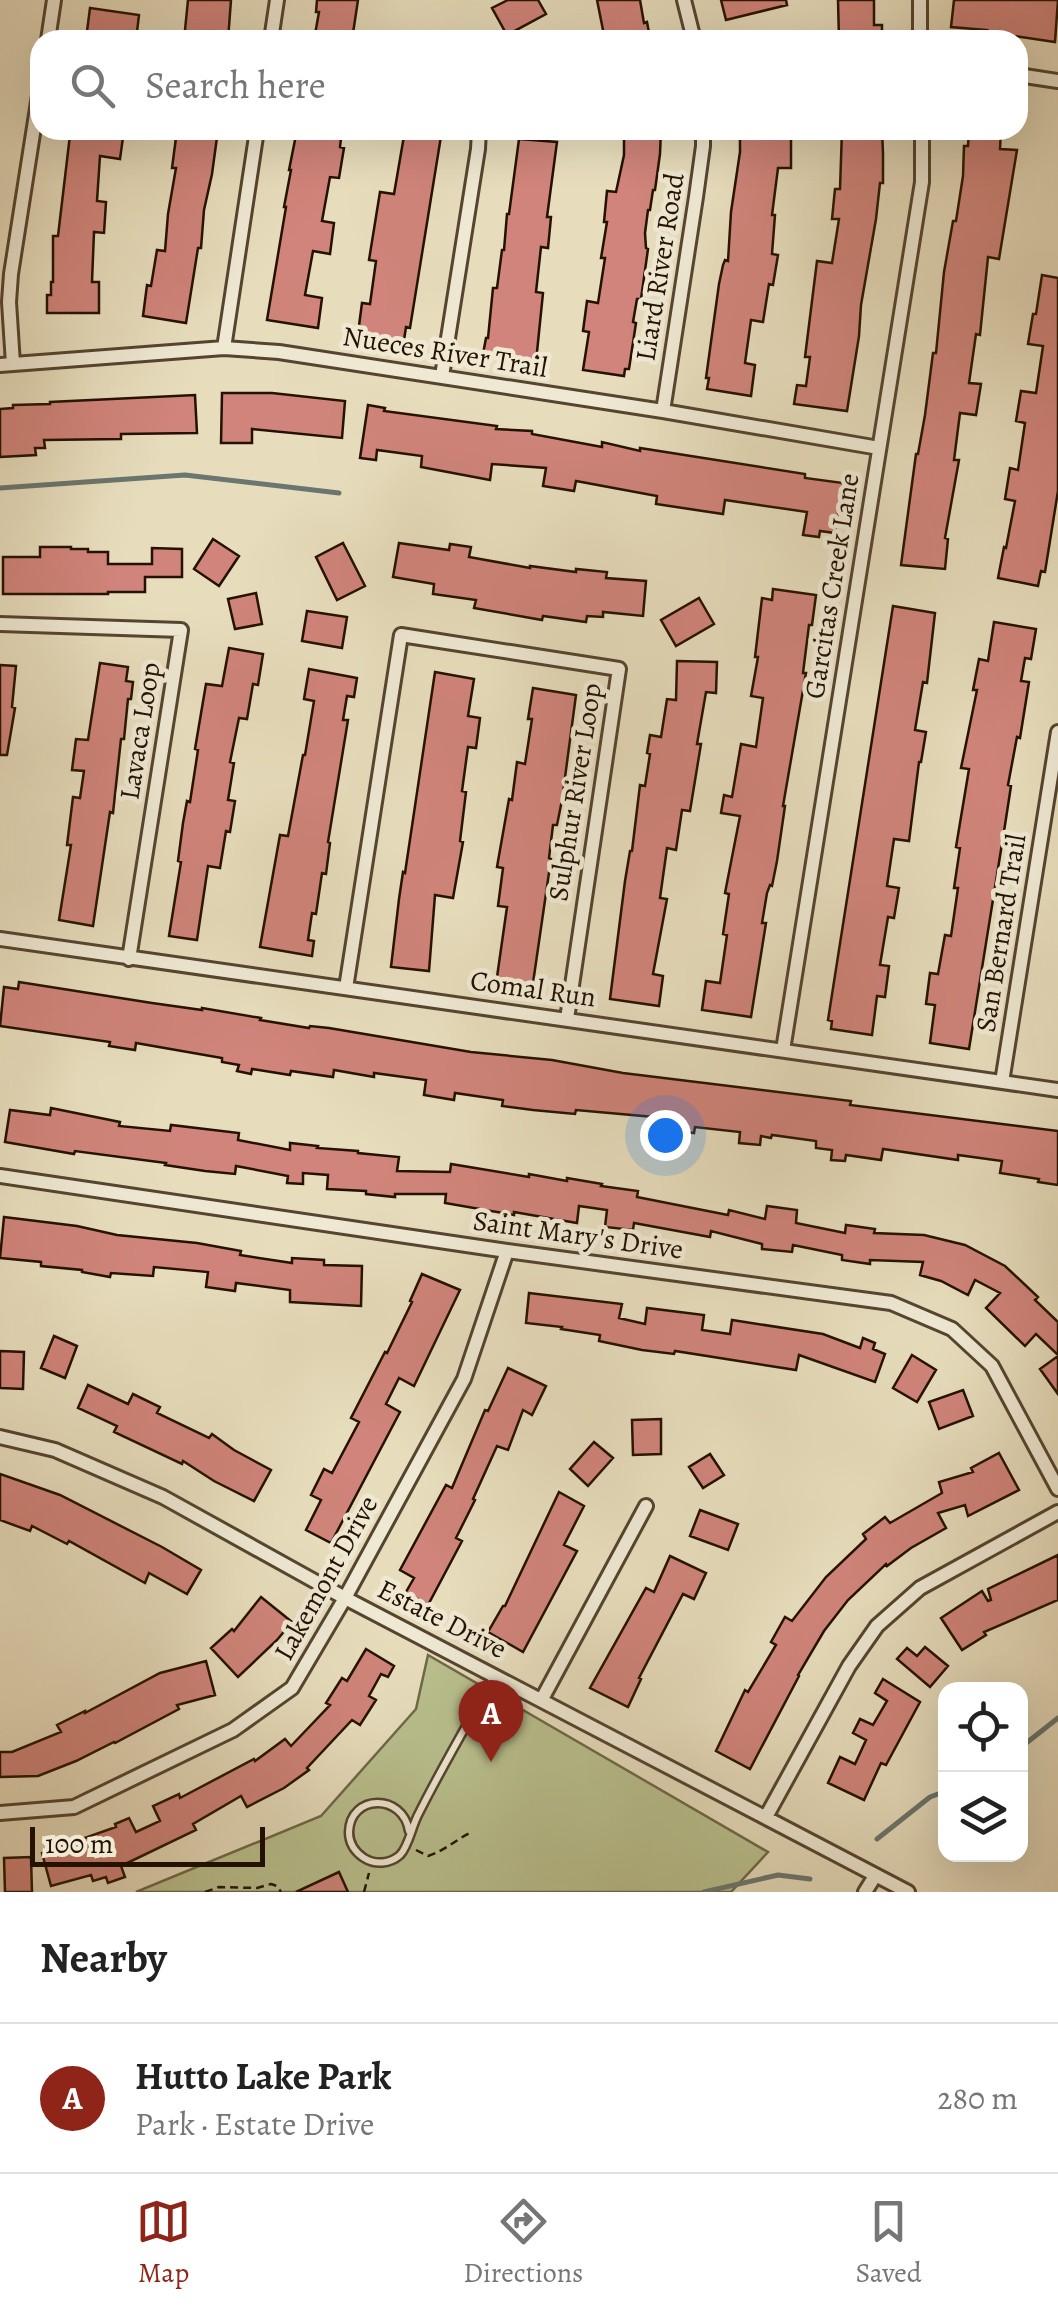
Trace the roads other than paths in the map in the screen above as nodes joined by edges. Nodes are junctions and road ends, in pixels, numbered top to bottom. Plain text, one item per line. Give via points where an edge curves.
1 (54, 0) edge
2 (277, 0) edge
3 (684, 0) edge
4 (920, 0) edge
5 (50, 30) edge
6 (272, 30) edge
7 (692, 30) edge
8 (920, 30) edge
9 (1028, 76) edge
10 (1058, 81) edge
11 (32, 140) edge
12 (255, 140) edge
13 (478, 140) edge
14 (702, 140) edge
15 (922, 140) edge
16 (224, 348) junction
17 (7, 364) edge
18 (442, 376) junction
19 (663, 411) junction
20 (879, 448) junction
21 (0, 624) edge
22 (1058, 732) edge
23 (0, 940) edge
24 (129, 959) junction
25 (346, 988) junction
26 (567, 1019) junction
27 (782, 1050) junction
28 (1002, 1082) junction
29 (1058, 1090) edge
30 (0, 1176) edge
31 (507, 1251) junction
32 (0, 1437) edge
33 (1058, 1489) edge
34 (646, 1506) dead end
35 (1058, 1512) edge
36 (346, 1598) junction
37 (495, 1675) junction
38 (542, 1699) junction
39 (0, 1813) edge
40 (766, 1818) junction
41 (409, 1831) junction
42 (875, 1876) junction
43 (864, 1892) edge
44 (908, 1892) edge

1 - 5 street
2 - 6 street
3 - 7 street
4 - 8 street
9 - 10 street
11 - 17 street via 11,274
12 - 16 street
13 - 18 street
14 - 19 street, Liard River Road
15 - 20 street, Garcitas Creek Lane via 922,182
16 - 17 street, Nueces River Trail
16 - 18 street, Nueces River Trail
18 - 19 street, Nueces River Trail
19 - 20 street, Nueces River Trail
20 - 27 street, Garcitas Creek Lane
21 - 24 street, Lavaca Loop via 182,630
22 - 28 street, San Bernard Trail
23 - 24 street, Comal Run
24 - 25 street, Comal Run
25 - 26 street, Comal Run
25 - 26 street, Sulphur River Loop via 402,634 619,669
26 - 27 street, Comal Run
27 - 28 street, Comal Run
28 - 29 street, Comal Run
30 - 31 street, Saint Mary's Drive
31 - 33 street, Saint Mary's Drive via 892,1303 952,1329 992,1366
31 - 36 street, Lakemont Drive via 464,1379
32 - 36 street, Estate Drive via 55,1450 163,1497
34 - 38 street
35 - 40 street via 920,1588 877,1626
36 - 37 street, Estate Drive
36 - 39 street, Lakemont Drive via 292,1688 233,1730 74,1807
37 - 38 street, Estate Drive
37 - 41 lane
38 - 40 street, Estate Drive
40 - 42 street, Estate Drive
41 - 41 lane via 391,1804 359,1810 350,1825 351,1842 373,1862 393,1859
42 - 43 street
42 - 44 street, Estate Drive

